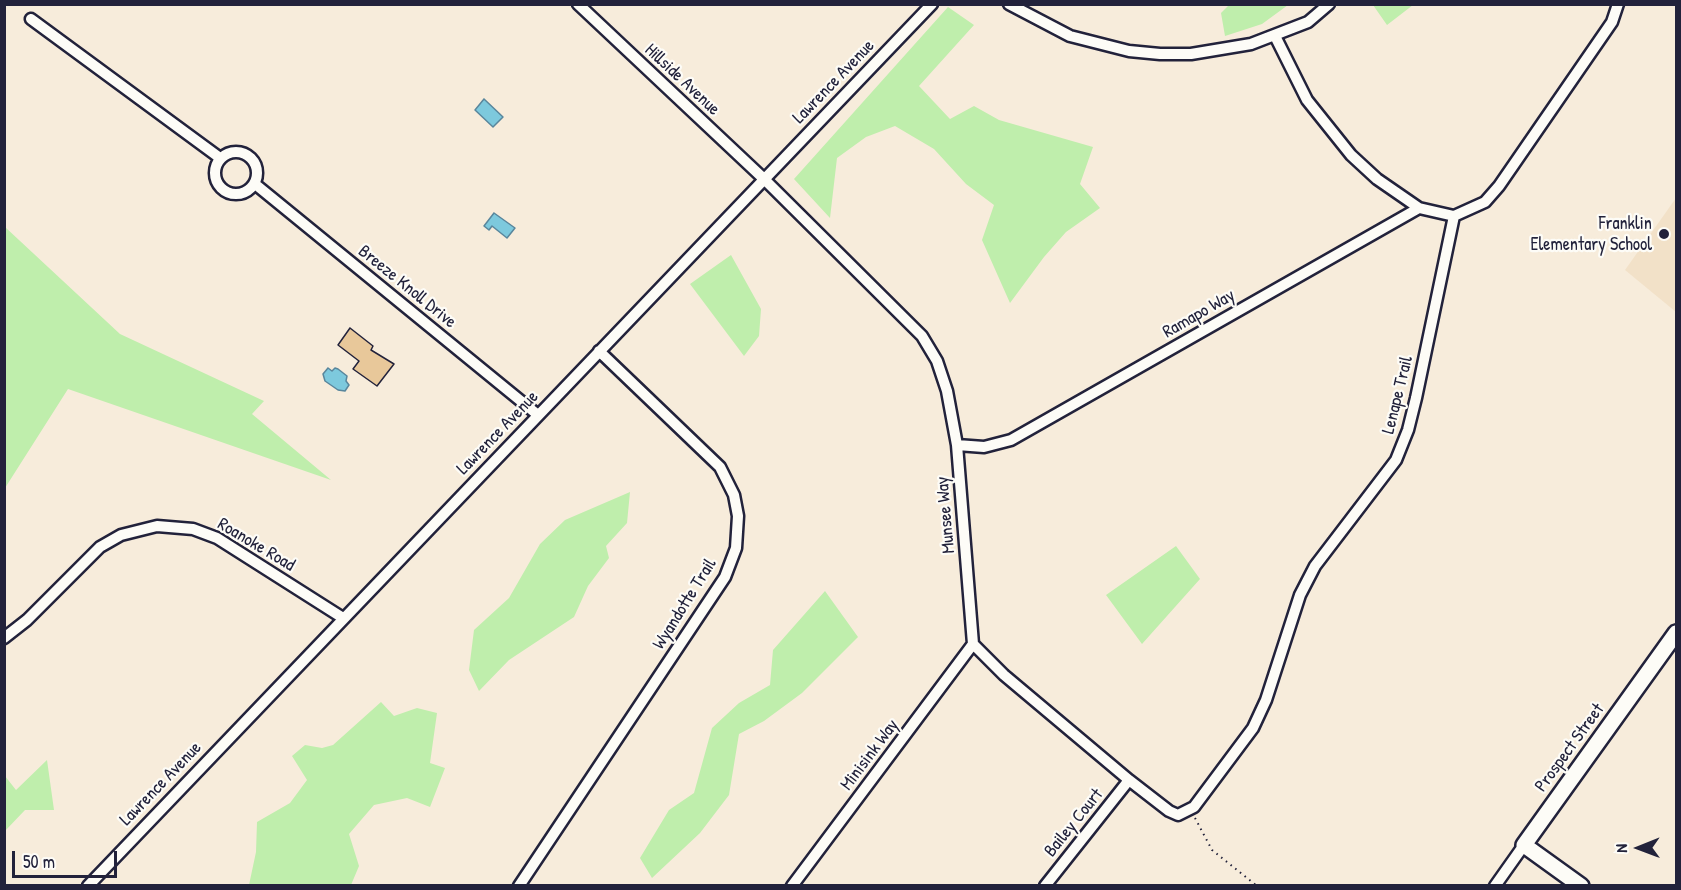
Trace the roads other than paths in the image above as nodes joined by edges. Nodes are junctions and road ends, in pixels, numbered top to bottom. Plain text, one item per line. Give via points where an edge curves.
1 (578, 4) edge
2 (932, 4) edge
3 (1009, 4) edge
4 (1329, 4) edge
5 (1618, 4) edge
6 (31, 19) dead end
7 (1275, 36) junction
8 (220, 158) junction
9 (764, 179) junction
10 (255, 184) junction
11 (1419, 208) junction
12 (1454, 216) junction
13 (599, 351) junction
14 (538, 415) junction
15 (957, 445) junction
16 (343, 618) junction
17 (1677, 633) edge
18 (4, 638) edge
19 (974, 644) junction
20 (1129, 780) junction
21 (1524, 845) junction
22 (88, 885) edge
23 (519, 885) edge
24 (792, 885) edge
25 (1045, 885) edge
26 (1495, 885) edge
27 (1581, 885) edge

1 - 9 street, Hillside Avenue
2 - 9 street, Lawrence Avenue
3 - 7 street via 1070,36 1130,51 1191,54
4 - 7 street via 1308,22
5 - 12 street via 1612,22 1499,186 1485,202
6 - 8 street
7 - 11 street via 1295,79 1327,128 1377,179
8 - 10 street via 232,151 247,154 258,171
8 - 10 street via 214,172 224,191 237,194
9 - 13 street, Lawrence Avenue
9 - 15 street, Munsee Way via 922,336 947,391
10 - 14 street, Breeze Knoll Drive
11 - 12 street
11 - 15 street, Ramapo Way via 1011,440 984,447
12 - 20 street, Lenape Trail via 1408,430 1396,460 1315,566 1300,595 1253,728 1189,811 1169,812
13 - 14 street, Lawrence Avenue
13 - 23 street, Wyandotte Trail via 720,467 738,516 736,548 725,577
14 - 16 street, Lawrence Avenue
15 - 19 street, Munsee Way
16 - 18 street, Roanoke Road via 218,538 193,529 157,526 127,533 100,547
16 - 22 street, Lawrence Avenue
17 - 21 street, Prospect Street
19 - 20 street via 1004,675
19 - 24 street, Minisink Way
20 - 25 street, Bailey Court
21 - 26 street, Prospect Street
21 - 27 street

